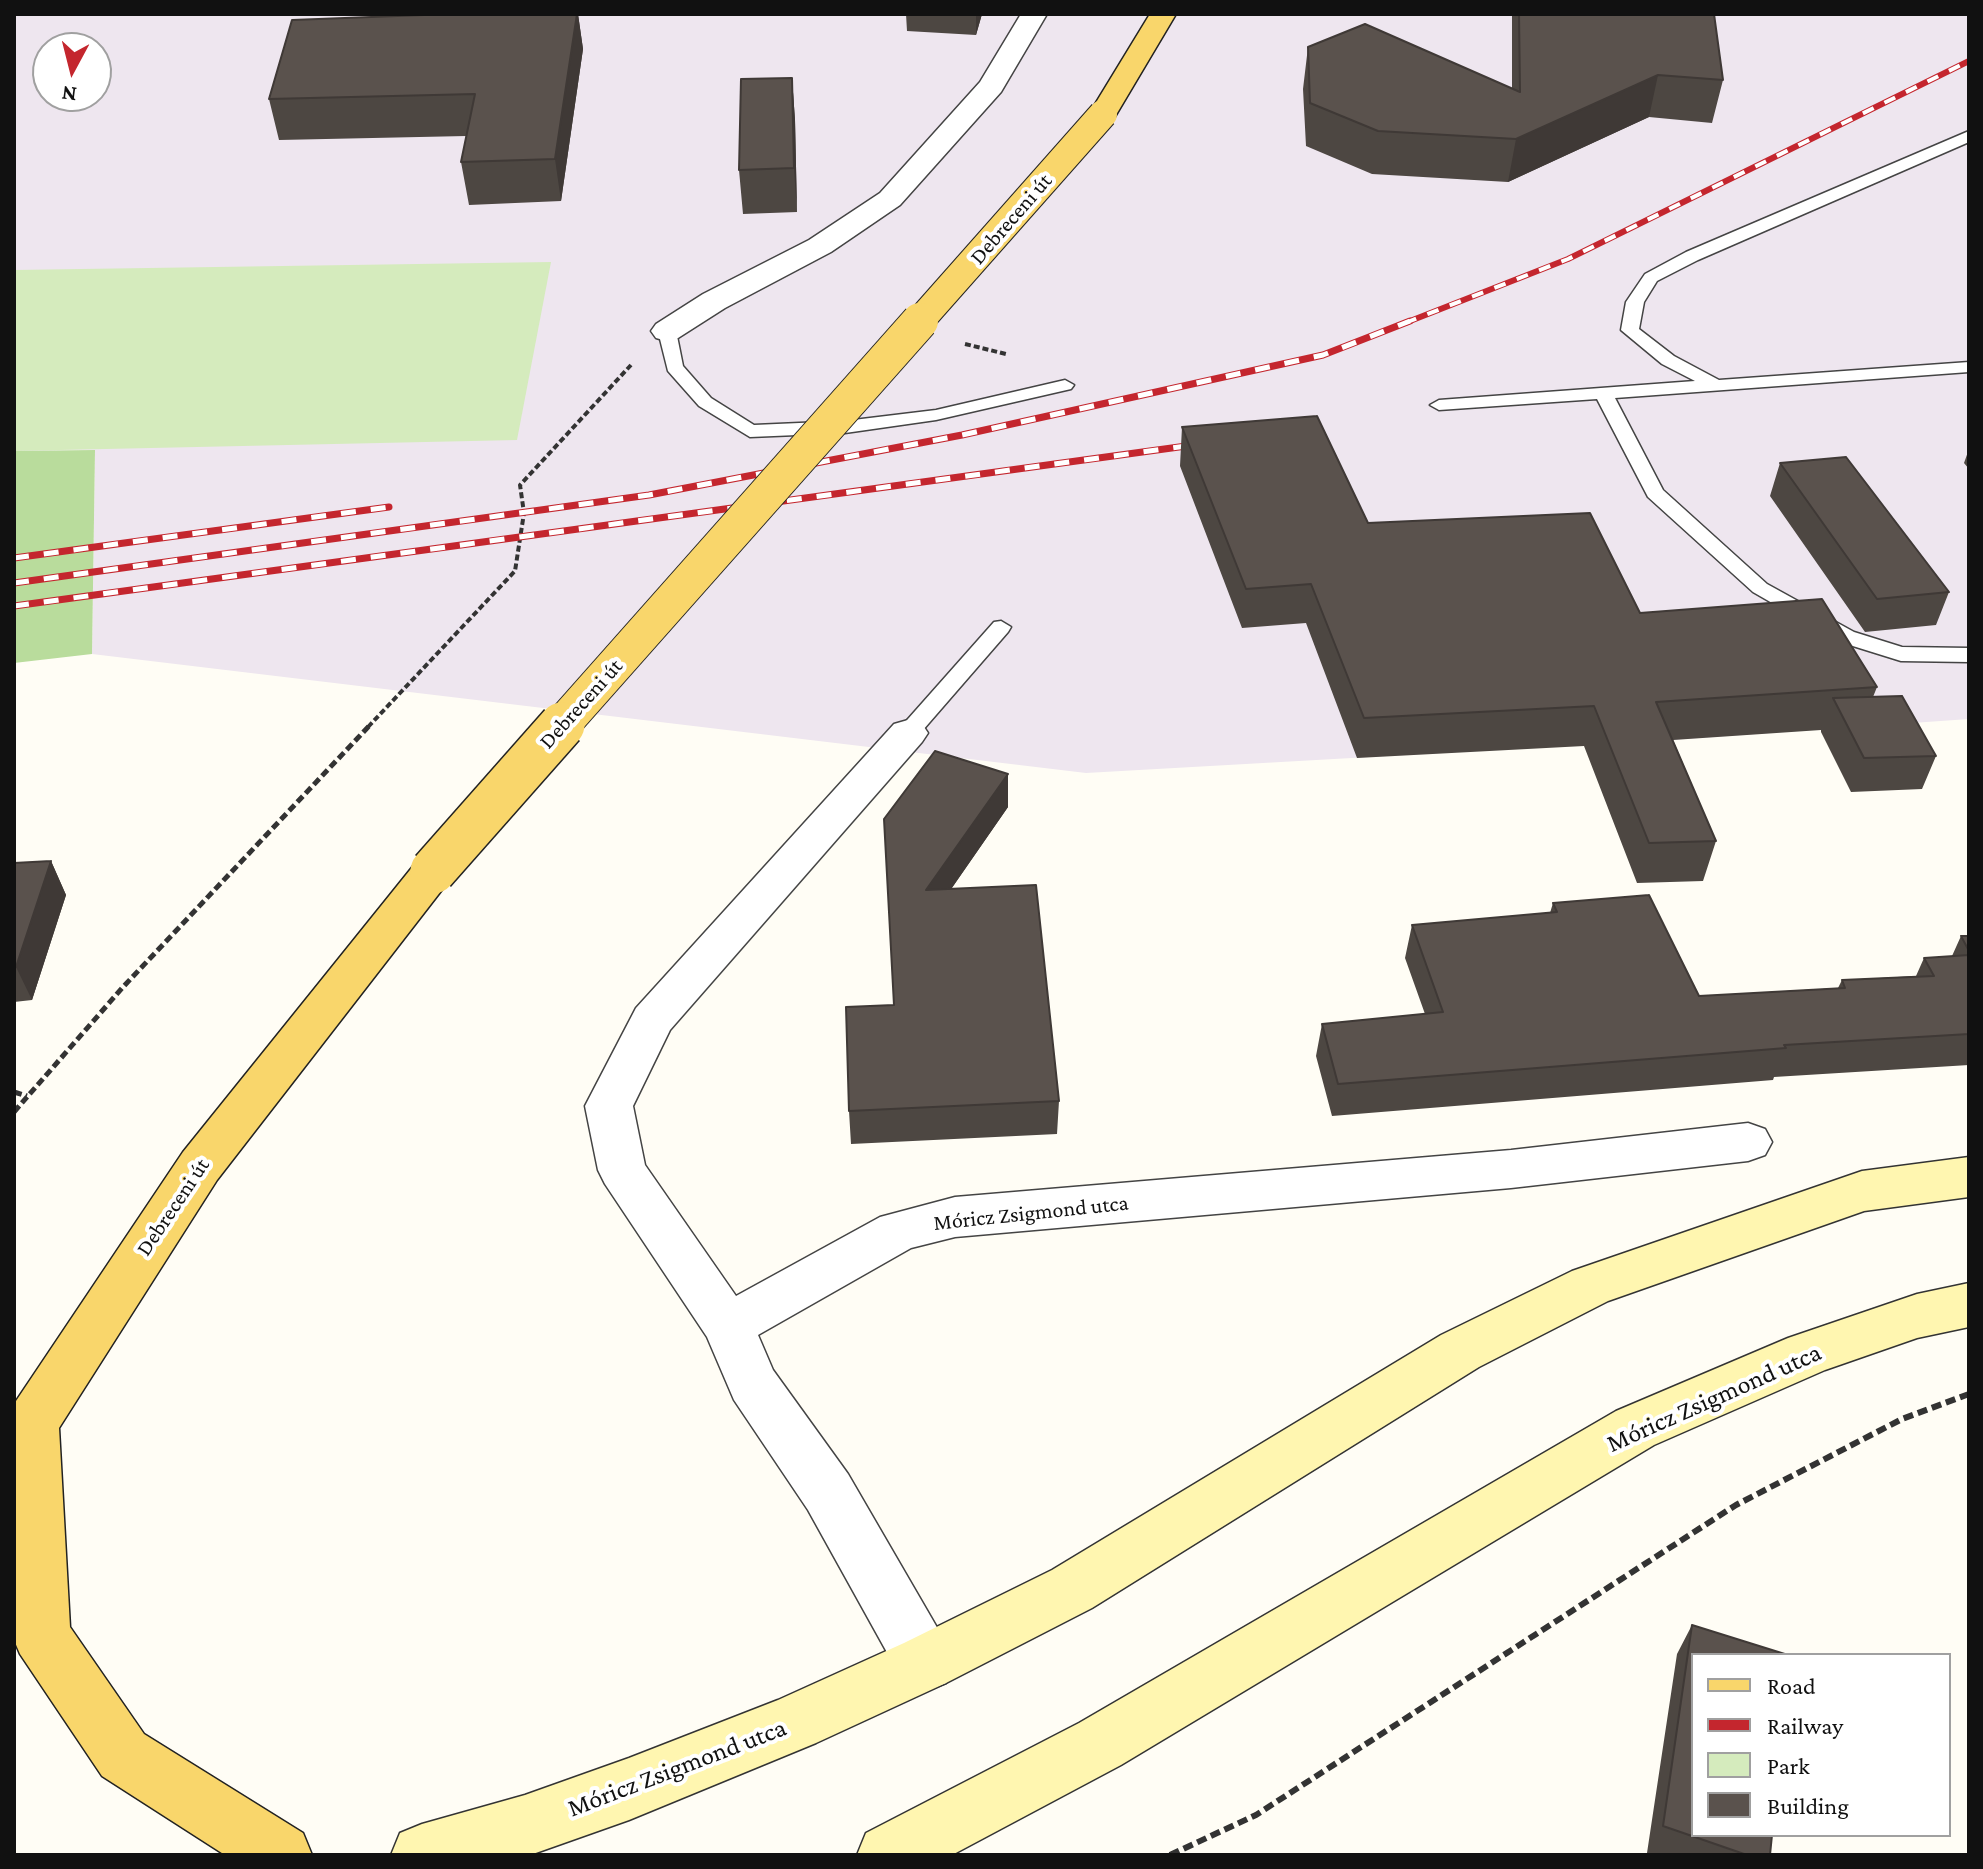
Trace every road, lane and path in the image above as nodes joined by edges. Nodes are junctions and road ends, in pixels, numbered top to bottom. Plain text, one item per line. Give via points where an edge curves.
1 (1034, 14) edge
2 (1163, 14) edge
3 (1969, 136) edge
4 (667, 331) junction
5 (1969, 367) edge
6 (1065, 385) dead end
7 (1716, 385) junction
8 (1603, 393) junction
9 (1439, 405) dead end
10 (1001, 627) dead end
11 (1969, 655) edge
12 (908, 733) joint
13 (14, 1092) edge
14 (27, 1096) junction
15 (14, 1112) edge
16 (1748, 1142) dead end
17 (1969, 1177) edge
18 (1969, 1305) edge
19 (728, 1326) junction
20 (1969, 1394) edge
21 (20, 1437) edge
22 (925, 1663) junction
23 (281, 1855) edge
24 (422, 1855) edge
25 (888, 1855) edge
26 (1170, 1855) edge

1 - 4 street via 991,86 890,199 820,246
2 - 21 main road, Debreceni út, bridge via 1103,114 433,871 200,1166
3 - 7 lane via 1651,278 1635,302 1630,330 1668,360
4 - 6 lane via 674,367 705,402 750,431 845,427 936,415
4 - 14 path via 520,485 524,513 515,571
5 - 7 lane
7 - 8 lane
8 - 9 lane
8 - 11 lane via 1655,493 1760,588 1847,637 1887,650
10 - 12 lane
12 - 19 street via 652,1020 609,1106 622,1170
13 - 14 path
14 - 15 path
16 - 19 street, Móricz Zsigmond utca via 1511,1169 955,1217 898,1231
17 - 22 main road, Móricz Zsigmond utca via 1862,1191 1590,1286 1460,1351 1072,1589
18 - 25 main road, Móricz Zsigmond utca via 1917,1316 1807,1354 1635,1428 1100,1744
19 - 22 street via 753,1384 828,1492
20 - 26 path via 1902,1419 1736,1505 1256,1815
21 - 23 main road via 41,1635 123,1755
22 - 24 main road, Móricz Zsigmond utca via 629,1789

